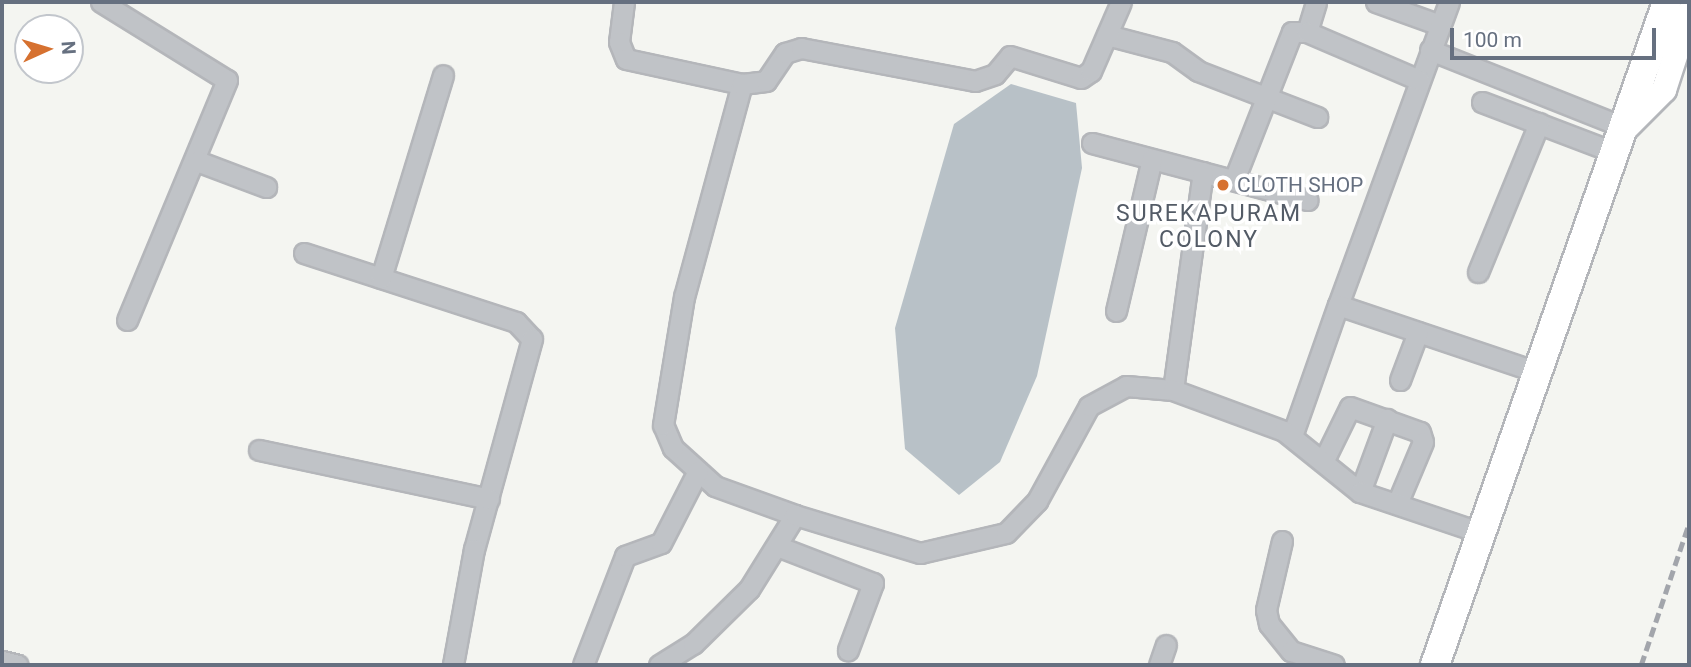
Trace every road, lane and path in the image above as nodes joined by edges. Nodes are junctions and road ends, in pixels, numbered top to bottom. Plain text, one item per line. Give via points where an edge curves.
1 (101, 2) edge
2 (624, 2) edge
3 (1121, 2) edge
4 (1316, 2) edge
5 (1376, 2) edge
6 (1449, 2) edge
7 (1667, 2) edge
8 (1689, 12) edge
9 (1440, 25) junction
10 (1307, 32) junction
11 (1107, 35) junction
12 (1430, 50) junction
13 (443, 75) dead end
14 (1419, 80) junction
15 (742, 84) junction
16 (1266, 98) junction
17 (1482, 102) dead end
18 (1317, 117) dead end
19 (1539, 123) junction
20 (1621, 140) junction
21 (1092, 143) dead end
22 (1152, 159) junction
23 (197, 161) junction
24 (1203, 172) junction
25 (1234, 180) junction
26 (266, 187) dead end
27 (1308, 200) dead end
28 (304, 253) dead end
29 (1478, 272) dead end
30 (381, 278) junction
31 (1338, 305) junction
32 (1116, 311) dead end
33 (127, 320) dead end
34 (1418, 332) junction
35 (1537, 372) junction
36 (1400, 380) dead end
37 (1173, 390) junction
38 (1387, 419) junction
39 (1292, 436) junction
40 (259, 450) dead end
41 (1323, 462) junction
42 (698, 471) junction
43 (1360, 492) junction
44 (489, 499) junction
45 (1397, 504) junction
46 (795, 514) junction
47 (1479, 531) junction
48 (1282, 541) dead end
49 (778, 546) junction
50 (1166, 645) dead end
51 (848, 650) dead end
52 (2, 661) edge
53 (18, 665) edge
54 (453, 665) edge
55 (583, 665) edge
56 (659, 665) edge
57 (1159, 665) edge
58 (1334, 665) edge
59 (1435, 665) edge

1 - 23 street via 226,76 225,96
2 - 15 street via 619,42 626,59
3 - 11 street
4 - 10 street
5 - 9 street
6 - 9 street
7 - 20 highway
8 - 20 main road via 1664,90
9 - 12 street
10 - 14 street
10 - 16 street via 1292,32
11 - 15 street via 1091,71 1081,78 1010,56 995,75 975,81 802,48 785,53 766,81
11 - 16 street via 1172,52 1198,71
12 - 14 street
12 - 20 street
13 - 30 street
14 - 31 street
15 - 42 street via 684,297 663,425 673,448
16 - 18 street
16 - 25 street
17 - 19 street
19 - 20 street
19 - 29 street
20 - 35 highway
21 - 22 street
22 - 24 street
22 - 32 street
23 - 26 street
23 - 33 street
24 - 25 street
24 - 37 street
25 - 27 street
28 - 30 street
30 - 44 street via 516,322 532,339
31 - 34 street
31 - 39 street
34 - 35 street
34 - 36 street
35 - 47 highway
37 - 39 street
37 - 46 street via 1126,386 1090,406 1025,519 989,541 920,553
38 - 41 street via 1345,409
38 - 43 street
38 - 45 street via 1423,436
39 - 41 street
40 - 44 street
41 - 43 street
42 - 46 street via 726,492
42 - 55 street via 661,543 625,556
43 - 45 street
44 - 54 street
45 - 47 street
46 - 49 street
47 - 59 highway
48 - 58 street via 1265,610 1269,624 1291,651
49 - 51 street via 873,583
49 - 56 street via 757,579 701,637
50 - 57 street
52 - 53 street

